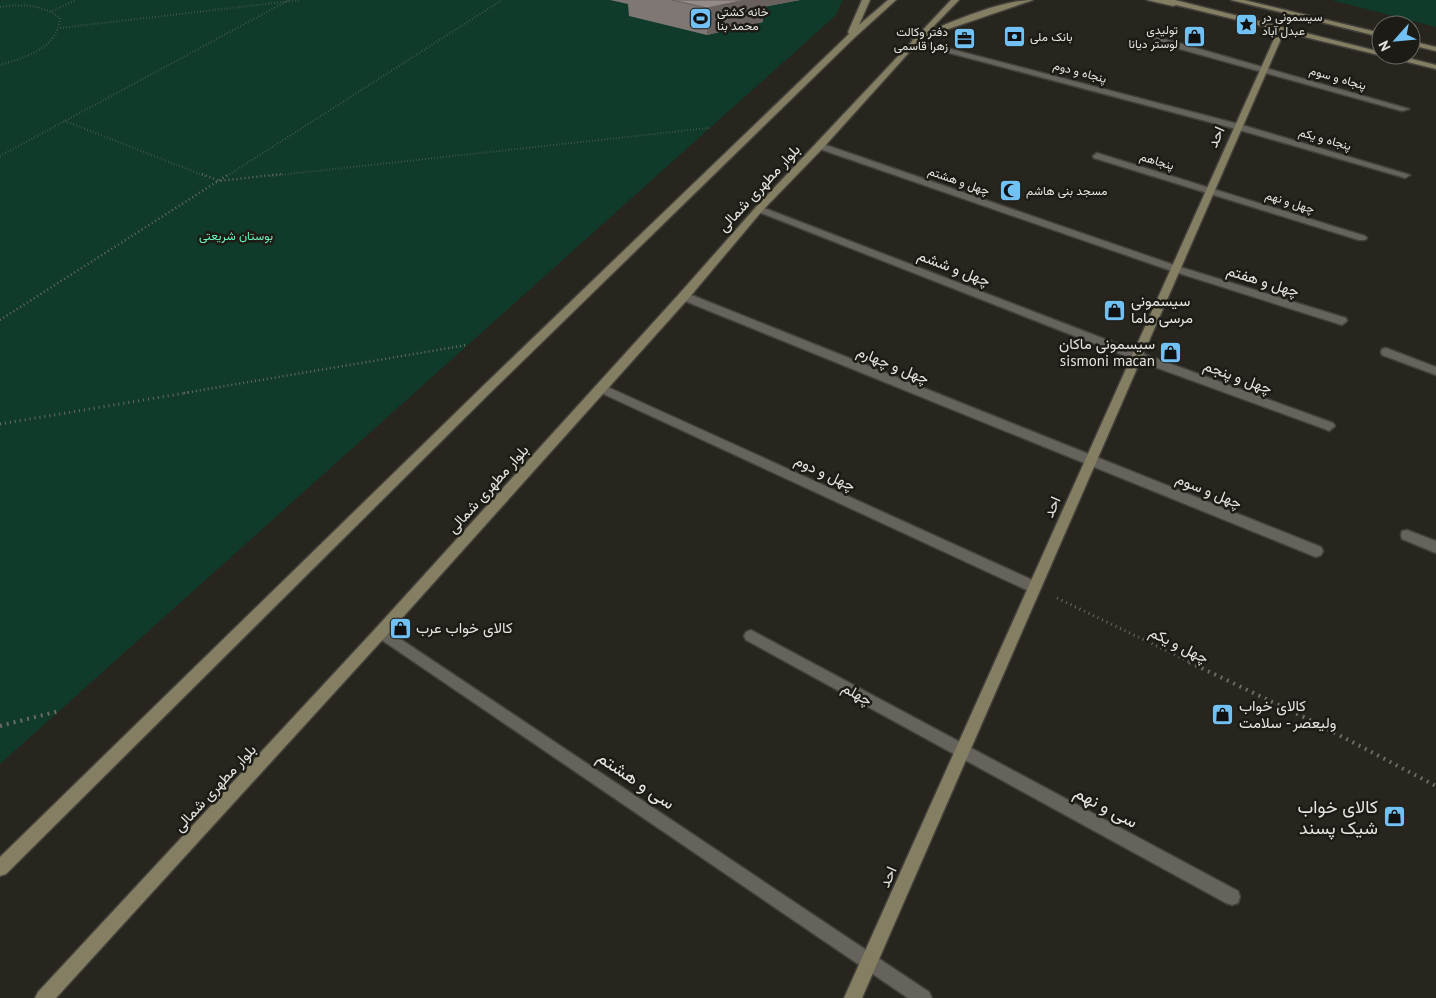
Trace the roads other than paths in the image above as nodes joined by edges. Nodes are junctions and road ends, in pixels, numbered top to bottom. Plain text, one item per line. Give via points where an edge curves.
1 (866, 0) edge
2 (892, 0) edge
3 (955, 0) edge
4 (1029, 0) edge
5 (1151, 0) edge
6 (1166, 0) edge
7 (1235, 0) edge
8 (1265, 0) edge
9 (1214, 12) junction
10 (1327, 22) junction
11 (1282, 29) junction
12 (1371, 33) edge
13 (850, 37) junction
14 (1158, 40) dead end
15 (915, 41) junction
16 (1421, 45) edge
17 (1436, 49) edge
18 (1371, 51) edge
19 (1421, 63) edge
20 (1436, 67) edge
21 (1264, 70) junction
22 (1406, 109) dead end
23 (1238, 127) junction
24 (820, 146) junction
25 (1097, 156) dead end
26 (1405, 175) dead end
27 (1210, 191) junction
28 (760, 209) junction
29 (1362, 238) dead end
30 (1176, 269) junction
31 (684, 296) junction
32 (1342, 321) dead end
33 (1386, 352) dead end
34 (1137, 356) junction
35 (1436, 371) edge
36 (602, 388) junction
37 (1329, 426) dead end
38 (1091, 461) junction
39 (1407, 535) dead end
40 (1436, 547) edge
41 (1316, 551) dead end
42 (1034, 587) junction
43 (381, 632) junction
44 (751, 636) dead end
45 (962, 752) junction
46 (0, 868) edge
47 (1232, 897) dead end
48 (869, 961) junction
49 (44, 998) edge
50 (853, 998) edge
51 (923, 998) edge

1 - 13 main road
2 - 13 main road
3 - 15 main road, بلوار مطهری شمالی
4 - 15 main road via 964,20
5 - 9 main road
6 - 9 main road
7 - 10 main road
8 - 10 main road
9 - 11 main road
10 - 12 main road
11 - 18 main road
11 - 21 main road, احد
13 - 46 main road
14 - 21 street, پنجاه و سوم
15 - 23 street, پنجاه و دوم
15 - 24 main road, بلوار مطهری شمالی
16 - 17 main road
19 - 20 main road
21 - 22 street, پنجاه و سوم
21 - 23 main road, احد
23 - 26 street, پنجاه و یکم
23 - 27 main road, احد
24 - 28 main road, بلوار مطهری شمالی
24 - 30 street, چهل و هشتم
25 - 27 street, پنجاهم
27 - 29 street, چهل و نهم
27 - 30 main road, احد
28 - 31 main road, بلوار مطهری شمالی
28 - 34 street, چهل و ششم
30 - 32 street, چهل و هفتم
30 - 34 main road, احد
31 - 36 main road, بلوار مطهری شمالی
31 - 38 street, چهل و چهارم
33 - 35 street
34 - 37 street, چهل و پنجم
34 - 38 main road, احد
36 - 42 street, چهل و دوم
36 - 43 main road, بلوار مطهری شمالی
38 - 41 street, چهل و سوم
38 - 42 main road, احد
39 - 40 street
42 - 45 main road, احد
43 - 48 street, سی و هشتم
43 - 49 main road, بلوار مطهری شمالی
44 - 45 street, چهلم
45 - 47 street, سی و نهم
45 - 48 main road, احد
48 - 50 main road, احد
48 - 51 street, سی و هشتم

